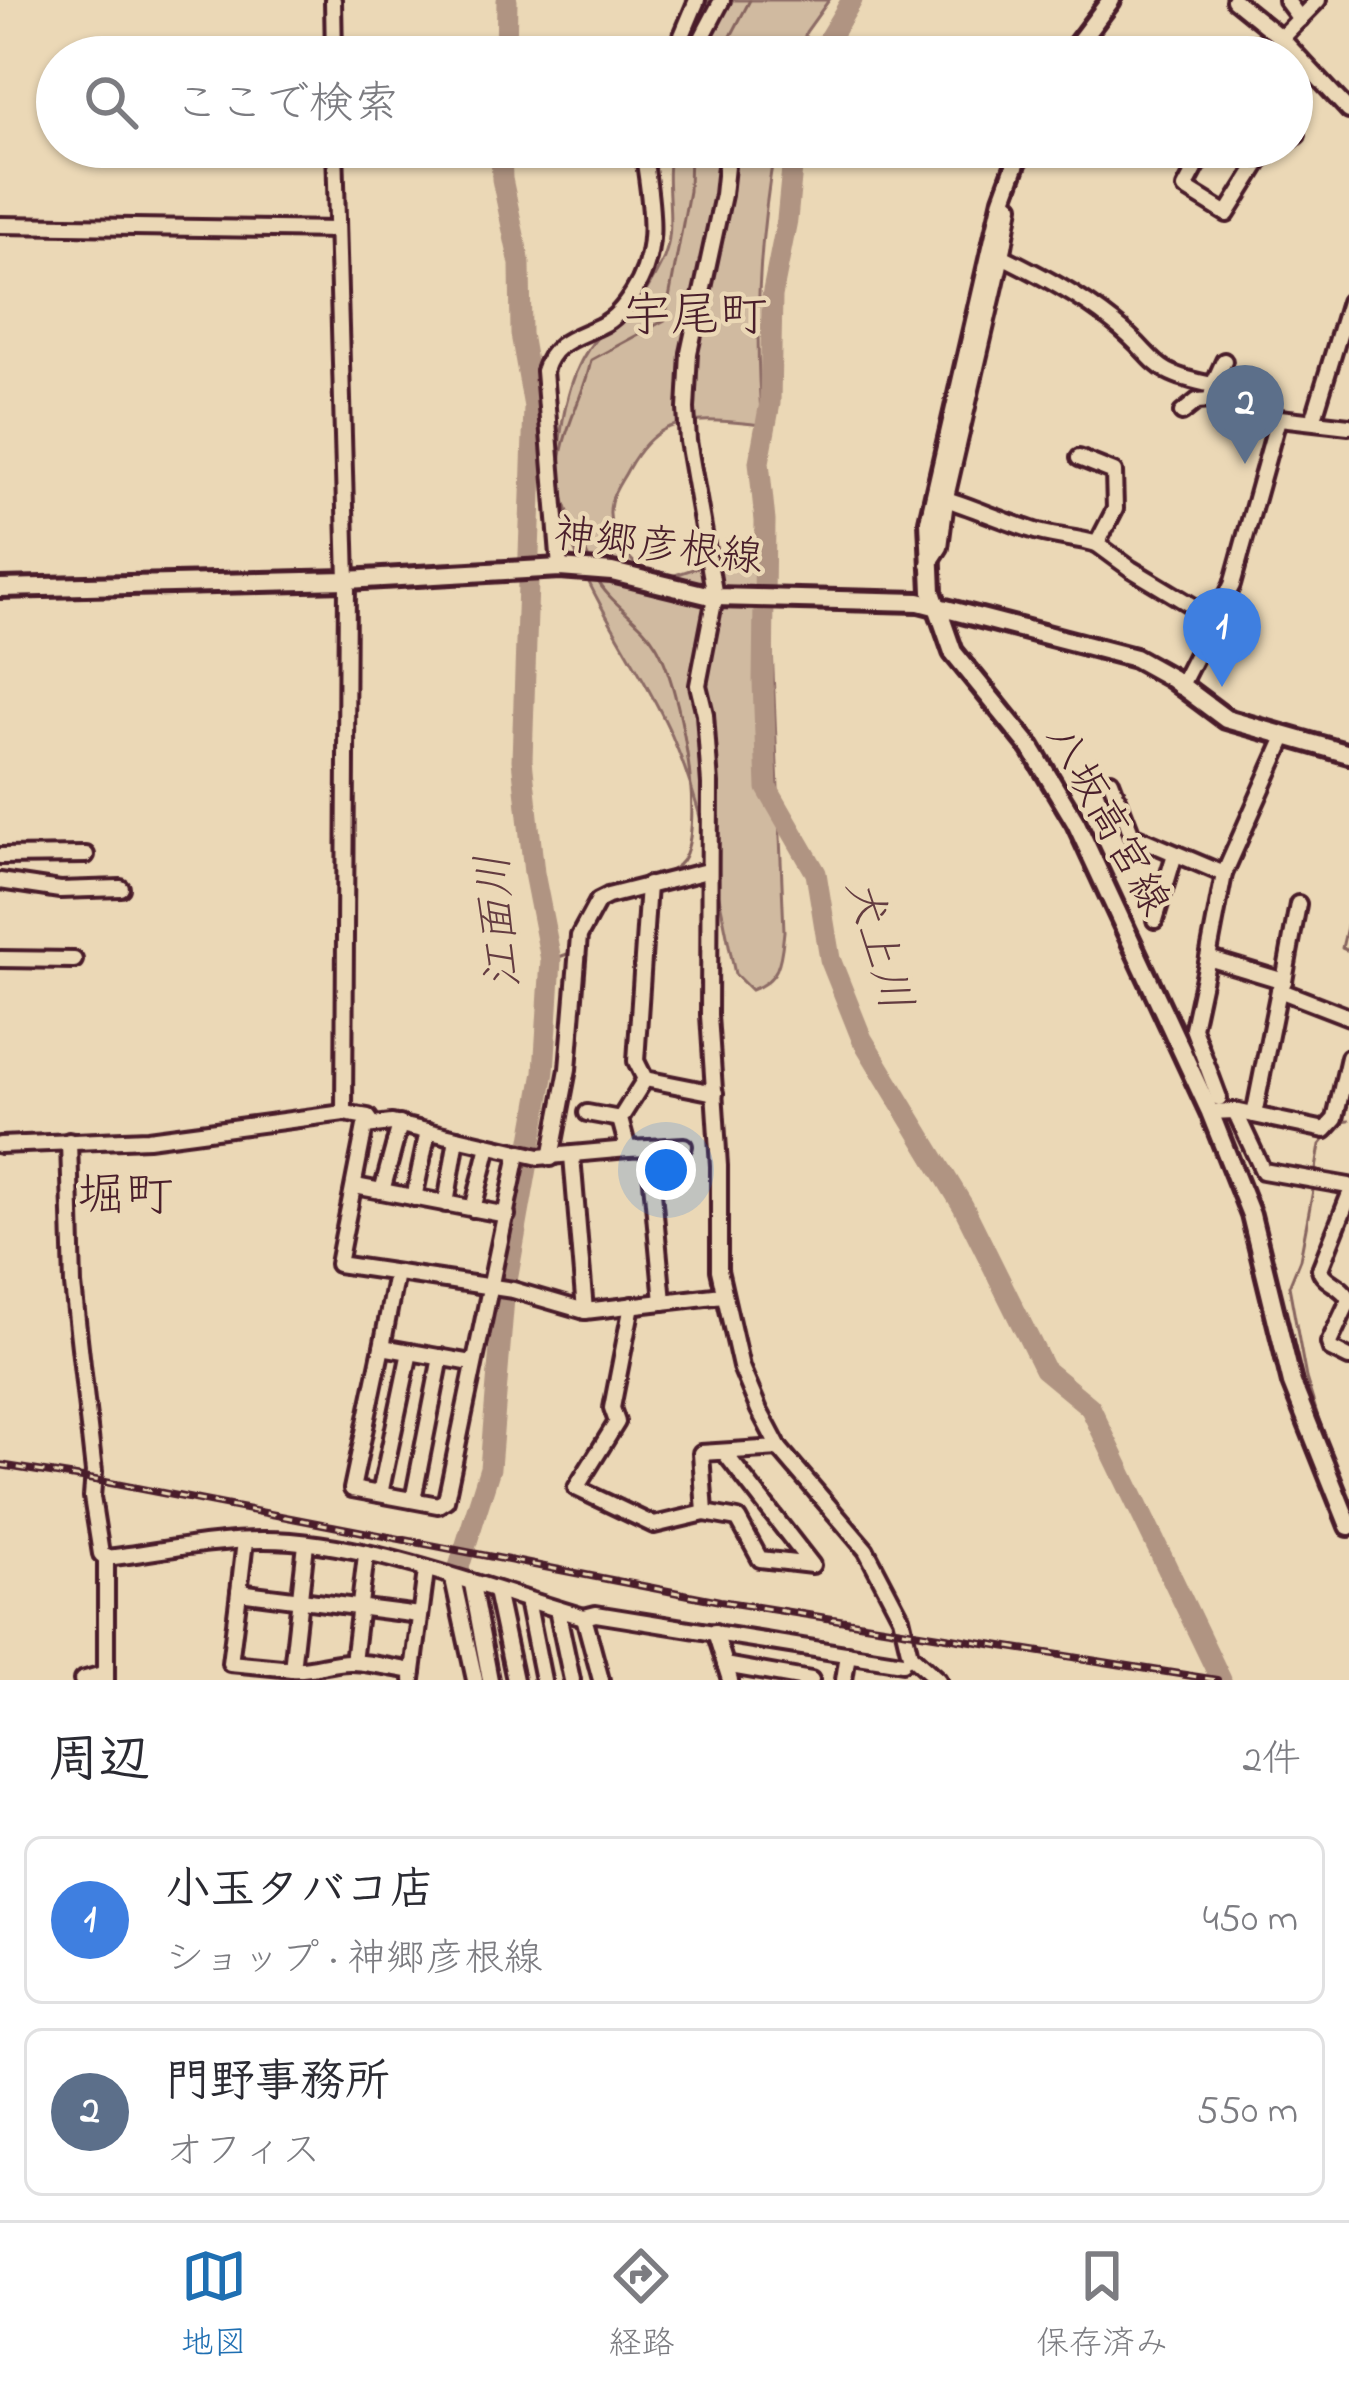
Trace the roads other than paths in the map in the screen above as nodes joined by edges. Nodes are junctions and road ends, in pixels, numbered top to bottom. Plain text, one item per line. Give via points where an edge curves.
1 (333, 0) edge
2 (698, 0) edge
3 (722, 0) edge
4 (1111, 0) edge
5 (1234, 0) edge
6 (1286, 0) edge
7 (1318, 0) edge
8 (1300, 20) junction
9 (334, 36) edge
10 (682, 36) edge
11 (703, 36) edge
12 (1084, 36) edge
13 (1279, 36) edge
14 (1283, 36) edge
15 (1313, 77) edge
16 (1349, 111) edge
17 (336, 168) edge
18 (646, 168) edge
19 (726, 168) edge
20 (1015, 168) edge
21 (1196, 168) edge
22 (1256, 168) edge
23 (1004, 200) junction
24 (0, 225) edge
25 (337, 230) junction
26 (1002, 256) junction
27 (1349, 302) edge
28 (1224, 361) dead end
29 (1212, 392) junction
30 (1182, 413) dead end
31 (1278, 418) junction
32 (1313, 421) junction
33 (1349, 426) edge
34 (1079, 458) dead end
35 (946, 499) junction
36 (1097, 544) junction
37 (929, 564) junction
38 (560, 568) junction
39 (346, 580) junction
40 (0, 588) edge
41 (720, 597) junction
42 (928, 604) junction
43 (1214, 619) junction
44 (1180, 688) junction
45 (1286, 737) junction
46 (1349, 754) edge
47 (1111, 781) dead end
48 (1174, 854) junction
49 (86, 855) dead end
50 (0, 856) edge
51 (707, 871) junction
52 (1224, 874) junction
53 (0, 881) edge
54 (648, 885) junction
55 (122, 888) dead end
56 (1298, 904) dead end
57 (1155, 920) dead end
58 (1208, 958) junction
59 (0, 959) edge
60 (74, 960) dead end
61 (1281, 986) junction
62 (1349, 1017) edge
63 (1349, 1057) edge
64 (645, 1078) junction
65 (715, 1093) junction
66 (1215, 1105) junction
67 (1234, 1111) junction
68 (344, 1113) junction
69 (587, 1113) dead end
70 (1254, 1114) junction
71 (620, 1118) junction
72 (373, 1124) junction
73 (400, 1124) junction
74 (428, 1131) junction
75 (457, 1138) junction
76 (68, 1141) junction
77 (0, 1145) edge
78 (489, 1146) junction
79 (684, 1146) dead end
80 (649, 1148) junction
81 (628, 1149) junction
82 (533, 1156) junction
83 (572, 1156) junction
84 (355, 1186) junction
85 (1349, 1186) edge
86 (382, 1192) junction
87 (1349, 1196) edge
88 (414, 1198) junction
89 (446, 1204) junction
90 (473, 1209) junction
91 (507, 1215) junction
92 (396, 1273) junction
93 (501, 1289) junction
94 (723, 1295) junction
95 (1349, 1300) edge
96 (663, 1302) junction
97 (632, 1305) junction
98 (585, 1311) junction
99 (382, 1347) junction
100 (410, 1352) junction
101 (441, 1357) junction
102 (1349, 1358) edge
103 (472, 1363) junction
104 (779, 1448) junction
105 (724, 1452) junction
106 (380, 1494) junction
107 (413, 1500) junction
108 (705, 1513) junction
109 (1349, 1524) edge
110 (245, 1541) junction
111 (306, 1544) junction
112 (366, 1555) junction
113 (106, 1558) junction
114 (426, 1570) junction
115 (453, 1579) junction
116 (472, 1584) junction
117 (496, 1591) junction
118 (239, 1592) junction
119 (300, 1600) junction
120 (527, 1600) junction
121 (359, 1607) junction
122 (557, 1609) junction
123 (419, 1615) junction
124 (584, 1617) junction
125 (715, 1632) junction
126 (848, 1654) junction
127 (906, 1659) junction
128 (353, 1662) junction
129 (292, 1669) junction
130 (727, 1672) edge
131 (412, 1676) edge
132 (106, 1677) edge
133 (82, 1680) edge
134 (475, 1680) edge
135 (490, 1680) edge
136 (515, 1680) edge
137 (543, 1680) edge
138 (572, 1680) edge
139 (601, 1680) edge
140 (812, 1680) edge
141 (844, 1680) edge
142 (893, 1680) edge
143 (938, 1680) edge

1 - 9 street
2 - 10 street
3 - 11 street
4 - 12 main road
5 - 13 street
6 - 8 street
7 - 8 street
8 - 14 street
15 - 16 street
17 - 25 street
18 - 38 street via 653,231 642,278 620,313 558,346 544,370
19 - 41 street via 689,353 686,409
20 - 23 main road, 八坂高宮線
21 - 22 street via 1185,188 1227,214
23 - 26 street via 1011,206
23 - 37 main road, 八坂高宮線 via 929,521
24 - 25 street
25 - 39 street
26 - 29 street via 1114,323 1162,372
26 - 35 street
27 - 32 street
28 - 29 street
29 - 30 street
29 - 31 street via 1245,414
31 - 32 street
31 - 43 street via 1232,585
32 - 33 street
34 - 36 street via 1114,472 1115,508
35 - 36 street via 1032,531
35 - 37 street via 940,547
36 - 43 street
37 - 42 main road, 八坂高宮線
38 - 39 main road, 神郷彦根線
38 - 41 main road, 神郷彦根線
39 - 40 main road, 神郷彦根線
39 - 68 street
41 - 42 main road, 神郷彦根線
41 - 51 street via 698,685 710,784
42 - 44 main road, 神郷彦根線 via 1135,658
42 - 66 main road, 八坂高宮線 via 953,652 1031,748 1076,823
43 - 44 street
44 - 45 main road, 神郷彦根線 via 1226,719
45 - 46 main road, 神郷彦根線
45 - 52 street
47 - 48 street via 1132,835
48 - 52 street
48 - 57 street
49 - 50 street
51 - 54 street
51 - 65 street
52 - 58 street
53 - 55 street
54 - 64 street via 636,1061
54 - 82 street via 598,901 579,936 568,1069
56 - 61 street
58 - 61 street
58 - 66 street via 1193,1028
59 - 60 street
61 - 62 street
61 - 70 street
63 - 70 street via 1335,1119 1325,1130
64 - 65 street
64 - 71 street
65 - 94 street
66 - 67 street
66 - 109 main road, 八坂高宮線 via 1292,1383
67 - 70 street
67 - 85 street via 1263,1171
68 - 72 street
68 - 76 street via 148,1139
69 - 71 street
71 - 81 street
72 - 73 street
72 - 84 street via 365,1126
73 - 74 street
73 - 86 street
74 - 75 street
74 - 88 street
75 - 78 street
75 - 89 street
76 - 77 street
76 - 113 street via 92,1496
78 - 82 street
78 - 90 street
79 - 80 street
80 - 81 street
80 - 96 street
81 - 83 street
82 - 83 street
82 - 91 street
83 - 98 street
84 - 86 street
84 - 92 street via 338,1264
86 - 88 street
87 - 95 street via 1320,1269
88 - 89 street
89 - 90 street
90 - 91 street
91 - 93 street
92 - 93 street
92 - 99 street
93 - 98 street
93 - 103 street
94 - 96 street
94 - 104 street via 741,1367
95 - 102 street via 1329,1343
96 - 97 street
97 - 98 street
97 - 108 street via 612,1408 617,1422 576,1488 654,1525
99 - 100 street
99 - 106 street via 352,1489
100 - 101 street
100 - 106 street
101 - 103 street
101 - 107 street
103 - 107 street via 446,1499
104 - 105 street
104 - 127 street via 866,1550 901,1617
105 - 108 street via 701,1453
105 - 108 street via 812,1565 760,1559 738,1519
106 - 107 street
110 - 111 street
110 - 113 street
110 - 118 street
111 - 112 street
111 - 119 street
112 - 114 street
112 - 121 street
113 - 132 street
114 - 115 street
114 - 123 street
115 - 116 street
115 - 134 street
116 - 117 street
116 - 135 street
117 - 120 street
117 - 136 street
118 - 119 street
118 - 129 street via 230,1663
119 - 121 street
119 - 129 street
120 - 122 street
120 - 137 street
121 - 123 street
121 - 128 street
122 - 124 street
122 - 138 street
123 - 131 street
124 - 125 street
124 - 139 street
125 - 126 street
125 - 130 street
126 - 127 street
126 - 141 street
127 - 142 street
127 - 143 street
128 - 129 street
128 - 131 street
130 - 140 street
132 - 133 street

